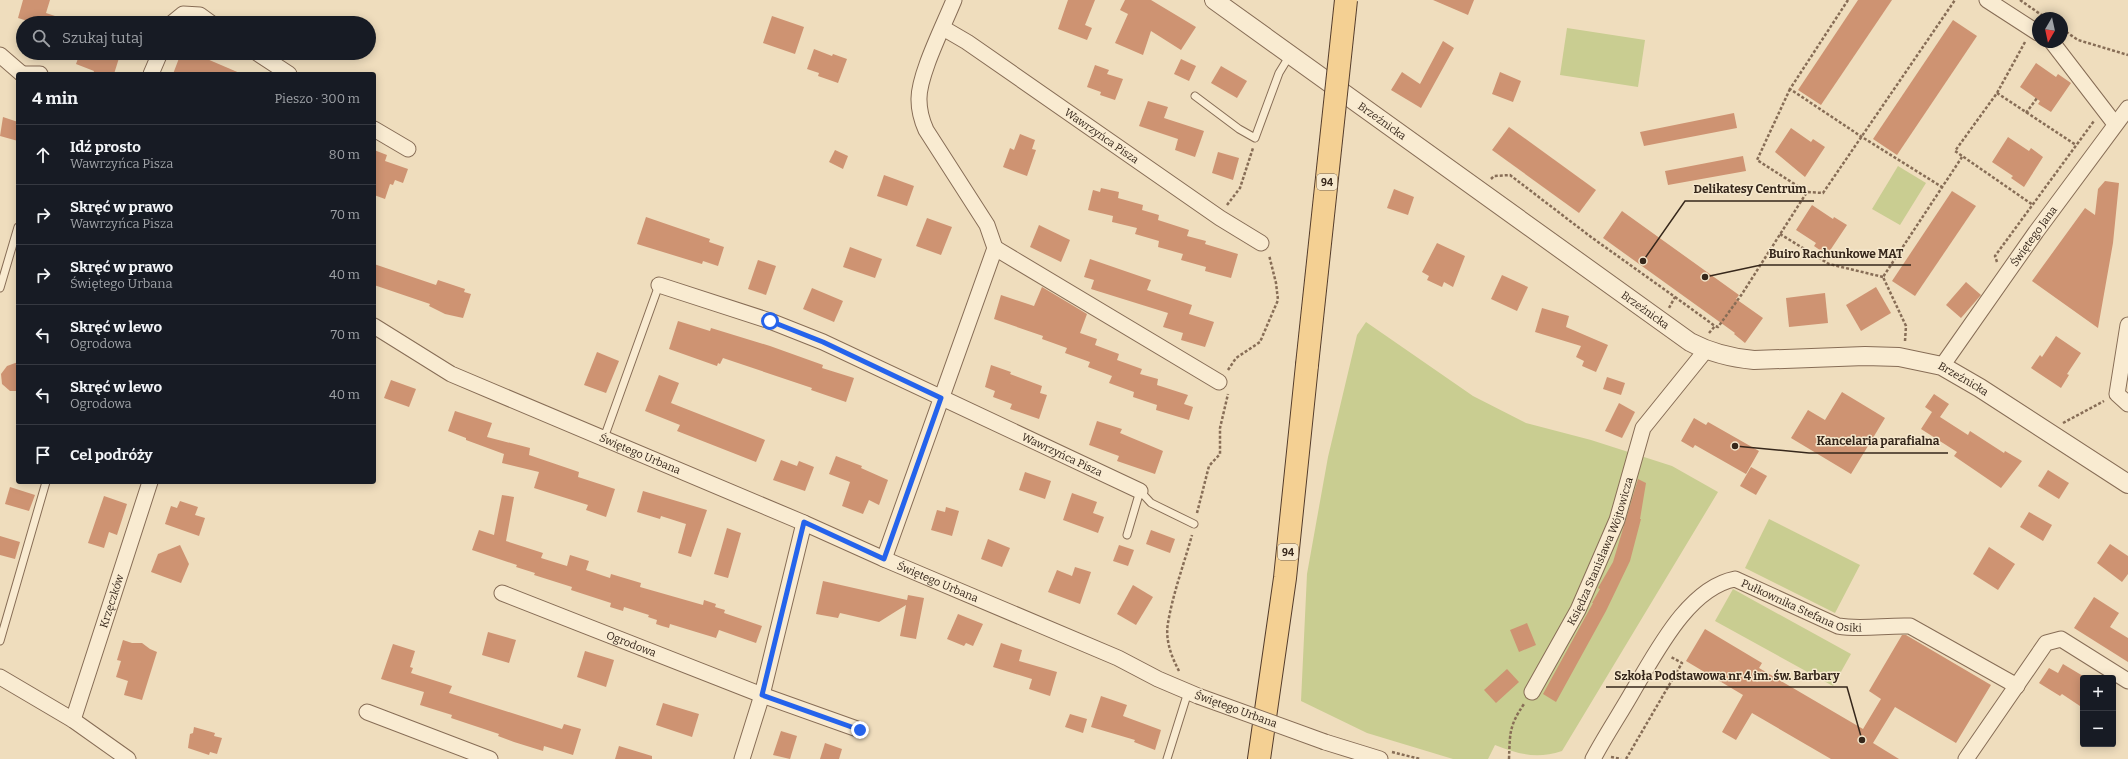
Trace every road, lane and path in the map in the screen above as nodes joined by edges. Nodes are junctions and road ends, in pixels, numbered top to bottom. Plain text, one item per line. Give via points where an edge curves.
1 (954, 0) edge
2 (1214, 0) edge
3 (1346, 0) edge
4 (1848, 0) edge
5 (1955, 0) edge
6 (1986, 0) edge
7 (2020, 0) edge
8 (2037, 12) edge
9 (181, 16) edge
10 (201, 16) edge
11 (943, 28) junction
12 (2068, 33) edge
13 (2032, 34) edge
14 (2032, 37) edge
15 (2057, 48) edge
16 (0, 55) edge
17 (1290, 55) junction
18 (2128, 55) edge
19 (157, 60) edge
20 (267, 60) edge
21 (20, 72) edge
22 (152, 72) edge
23 (285, 72) edge
24 (1790, 88) junction
25 (1997, 93) junction
26 (1195, 96) dead end
27 (2037, 98) dead end
28 (2128, 108) edge
29 (2026, 113) junction
30 (2095, 120) dead end
31 (2114, 124) junction
32 (376, 130) edge
33 (1862, 137) junction
34 (1255, 138) junction
35 (2076, 146) junction
36 (408, 149) dead end
37 (1962, 157) junction
38 (1488, 182) dead end
39 (1942, 187) junction
40 (1807, 192) junction
41 (2033, 205) junction
42 (1220, 218) junction
43 (16, 234) edge
44 (1780, 234) junction
45 (1261, 243) joint
46 (995, 248) junction
47 (1997, 264) dead end
48 (1882, 277) junction
49 (658, 285) joint
50 (0, 288) edge
51 (1676, 297) junction
52 (1667, 313) dead end
53 (2128, 325) edge
54 (1714, 326) junction
55 (376, 327) edge
56 (1707, 343) junction
57 (1905, 347) dead end
58 (1942, 366) junction
59 (1219, 382) junction
60 (941, 398) junction
61 (2123, 399) edge
62 (2060, 428) dead end
63 (604, 438) junction
64 (45, 484) edge
65 (149, 484) edge
66 (2128, 484) edge
67 (1140, 491) junction
68 (804, 522) junction
69 (1194, 524) junction
70 (1127, 535) dead end
71 (884, 559) junction
72 (502, 593) dead end
73 (0, 641) edge
74 (1658, 650) junction
75 (0, 677) edge
76 (1177, 677) dead end
77 (2128, 681) edge
78 (2017, 686) junction
79 (1532, 692) joint
80 (1193, 694) junction
81 (762, 695) junction
82 (367, 712) dead end
83 (73, 720) junction
84 (860, 730) dead end
85 (128, 759) edge
86 (490, 759) edge
87 (742, 759) edge
88 (1167, 759) edge
89 (1259, 759) edge
90 (1380, 759) edge
91 (1509, 759) edge
92 (1593, 759) edge
93 (1626, 759) edge
94 (1966, 759) edge

1 - 11 street
2 - 17 street, Brzeźnicka
3 - 89 main road, 94, bridge via 1285,578
4 - 24 path
5 - 33 path
6 - 13 street
7 - 8 path
9 - 10 street
11 - 42 street, Wawrzyńca Pisza via 968,42
11 - 46 street via 922,80 920,116 926,130 987,226
12 - 18 path via 2078,40
14 - 25 path via 2026,39
15 - 31 street
16 - 21 street
17 - 34 lane via 1276,79
17 - 56 street, Brzeźnicka via 1690,342
19 - 22 street
20 - 23 street
24 - 33 path
24 - 40 path via 1757,160
25 - 29 path
25 - 37 path via 1955,151
26 - 34 lane
27 - 29 path
28 - 31 street, Świętego Jana
29 - 35 path
30 - 35 path
31 - 58 street, Świętego Jana
32 - 36 street
33 - 39 path
33 - 40 path via 1823,193
34 - 42 path via 1240,188
35 - 41 path
37 - 39 path
37 - 41 path
38 - 51 path via 1494,176 1510,175
39 - 48 path
40 - 44 path
41 - 47 path via 1995,256
42 - 45 street, Wawrzyńca Pisza
43 - 50 lane
44 - 48 path via 1829,264
44 - 54 path via 1742,294 1718,327
45 - 59 path via 1269,256 1278,300 1260,342 1236,358
46 - 59 street
46 - 60 street
48 - 57 path via 1906,326
49 - 60 street, Wawrzyńca Pisza via 770,321
49 - 63 lane
51 - 52 path
51 - 54 path
53 - 61 street
54 - 56 path
55 - 63 street, Świętego Urbana via 451,374
56 - 58 street, Brzeźnicka via 1722,356 1754,360 1899,357
56 - 79 street, Księdza Stanisława Wójtowicza via 1643,428 1616,520 1578,610
58 - 66 street, Brzeźnicka
59 - 69 path via 1230,390 1220,428 1220,454 1209,466
60 - 67 street, Wawrzyńca Pisza
60 - 71 street
61 - 62 path via 2064,422
63 - 68 street, Świętego Urbana
64 - 73 lane
65 - 83 street, Krzęczków
67 - 69 lane via 1151,503
67 - 70 lane
68 - 71 street, Świętego Urbana
68 - 81 street
69 - 76 path via 1168,624 1172,658 1179,671
71 - 80 street, Świętego Urbana via 1111,655
72 - 81 street, Ogrodowa
74 - 78 street, Pułkownika Stefana Osiki via 1673,626 1698,600 1721,582 1735,579 1838,626 1910,626
74 - 92 street, Pułkownika Stefana Osiki
74 - 93 path via 1682,663
75 - 83 street
77 - 78 street via 2062,639 2046,643
78 - 94 street
79 - 91 path via 1513,721
80 - 88 lane
80 - 90 street, Świętego Urbana, bridge via 1325,742
81 - 84 street, Ogrodowa
81 - 87 street
82 - 86 street
83 - 85 street

